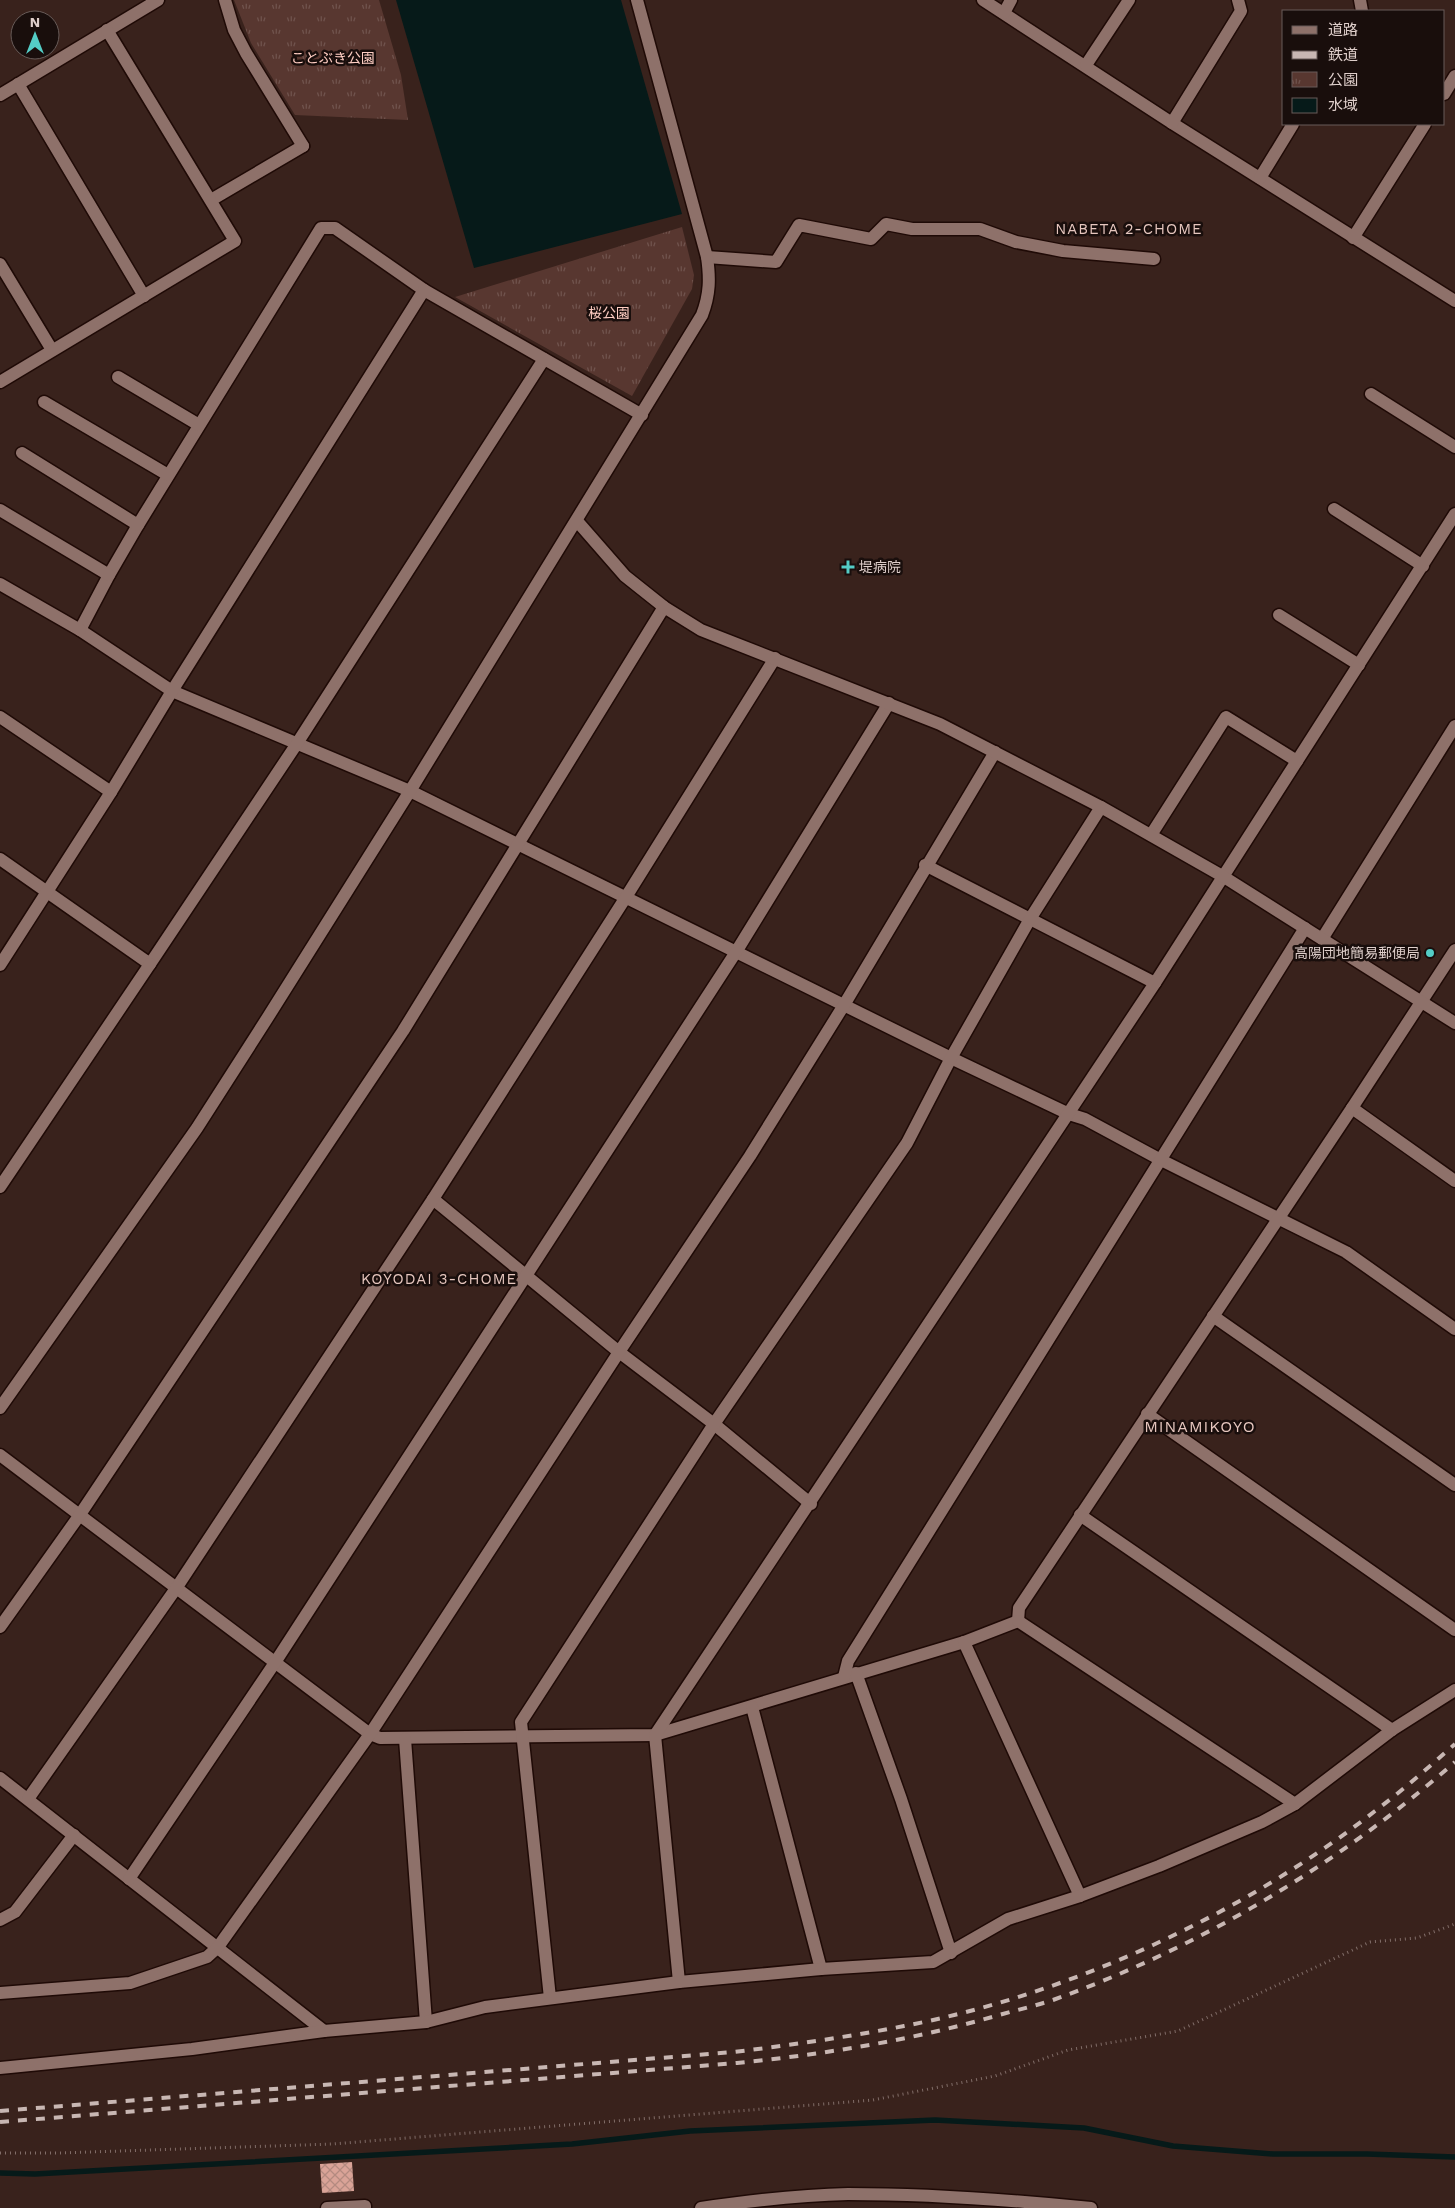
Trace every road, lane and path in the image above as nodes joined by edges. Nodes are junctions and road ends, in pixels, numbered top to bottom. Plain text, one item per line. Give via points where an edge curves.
1 (158, 0) edge
2 (225, 0) edge
3 (637, 0) edge
4 (983, 0) edge
5 (1012, 0) edge
6 (1128, 0) edge
7 (1238, 0) edge
8 (1004, 13) junction
9 (107, 30) junction
10 (1086, 65) junction
11 (1455, 76) edge
12 (18, 84) junction
13 (1445, 92) edge
14 (0, 95) edge
15 (1172, 123) junction
16 (1292, 125) edge
17 (1424, 125) edge
18 (1260, 178) junction
19 (211, 200) junction
20 (1353, 238) junction
21 (707, 257) junction
22 (1154, 259) dead end
23 (0, 264) edge
24 (424, 290) junction
25 (144, 296) junction
26 (1455, 300) edge
27 (52, 350) junction
28 (544, 359) junction
29 (118, 377) dead end
30 (0, 382) edge
31 (1371, 394) dead end
32 (44, 402) dead end
33 (642, 415) junction
34 (199, 425) junction
35 (1455, 447) edge
36 (22, 453) dead end
37 (168, 475) junction
38 (1334, 509) dead end
39 (0, 510) edge
40 (1455, 514) edge
41 (577, 521) junction
42 (138, 525) junction
43 (1423, 566) junction
44 (109, 575) junction
45 (0, 584) edge
46 (664, 607) junction
47 (1278, 615) dead end
48 (80, 630) junction
49 (775, 658) junction
50 (1359, 665) junction
51 (172, 691) junction
52 (888, 703) junction
53 (0, 717) edge
54 (1455, 726) edge
55 (296, 745) junction
56 (995, 752) junction
57 (1297, 761) junction
58 (111, 792) junction
59 (410, 792) junction
60 (1101, 807) junction
61 (1151, 835) junction
62 (518, 844) junction
63 (0, 859) edge
64 (925, 865) junction
65 (1224, 877) junction
66 (47, 893) junction
67 (626, 897) junction
68 (1030, 918) junction
69 (1305, 928) junction
70 (1322, 938) junction
71 (1455, 950) edge
72 (736, 952) junction
73 (0, 964) edge
74 (150, 964) junction
75 (1155, 983) junction
76 (1421, 1002) junction
77 (844, 1005) junction
78 (1455, 1023) edge
79 (951, 1058) junction
80 (1352, 1108) junction
81 (1069, 1114) junction
82 (1161, 1160) junction
83 (1455, 1181) edge
84 (0, 1187) edge
85 (433, 1199) junction
86 (1279, 1218) junction
87 (526, 1276) junction
88 (1213, 1316) junction
89 (1455, 1329) edge
90 (619, 1352) junction
91 (0, 1408) edge
92 (1147, 1414) junction
93 (714, 1424) junction
94 (0, 1455) edge
95 (1455, 1485) edge
96 (811, 1504) junction
97 (1080, 1515) junction
98 (79, 1516) junction
99 (177, 1587) junction
100 (1018, 1621) junction
101 (0, 1627) edge
102 (1455, 1630) edge
103 (964, 1642) junction
104 (276, 1661) junction
105 (850, 1675) junction
106 (1455, 1690) edge
107 (752, 1707) junction
108 (1392, 1730) junction
109 (370, 1734) junction
110 (655, 1735) junction
111 (523, 1737) junction
112 (405, 1739) junction
113 (0, 1778) edge
114 (28, 1799) junction
115 (1295, 1804) junction
116 (74, 1835) junction
117 (129, 1878) junction
118 (1080, 1896) junction
119 (0, 1920) edge
120 (1455, 1924) edge
121 (218, 1947) junction
122 (951, 1952) junction
123 (821, 1969) junction
124 (679, 1982) junction
125 (0, 1993) edge
126 (550, 1998) junction
127 (426, 2022) junction
128 (324, 2031) junction
129 (0, 2068) edge
130 (0, 2153) edge
131 (327, 2208) edge
132 (365, 2208) edge
133 (708, 2208) edge
134 (1091, 2208) edge

1 - 9 street
2 - 19 street via 234,30 246,53 303,146
3 - 21 street
4 - 8 street
5 - 8 street
6 - 10 street
7 - 15 street via 1241,11
8 - 10 street
9 - 12 street
9 - 19 street
10 - 15 street
11 - 13 street
12 - 14 street
12 - 25 street
15 - 18 street
16 - 18 street
17 - 20 street
18 - 20 street
19 - 25 street via 235,241
20 - 26 street
21 - 22 street via 776,262 799,225 871,239 886,224 912,229 980,229 1016,242 1063,251
21 - 33 street via 709,297 702,315
23 - 27 street
24 - 28 street
24 - 34 street via 335,228 322,228
24 - 51 street
25 - 27 street
27 - 30 street
28 - 33 street
28 - 55 street
29 - 34 street
31 - 35 street
32 - 37 street
33 - 41 street
34 - 37 street
36 - 42 street
37 - 42 street
38 - 43 street
39 - 44 street
40 - 43 street
41 - 46 street via 625,576
41 - 59 street
42 - 44 street
43 - 50 street
44 - 48 street
45 - 48 street
46 - 49 street via 701,630
46 - 62 street
47 - 50 street
48 - 51 street
49 - 52 street
49 - 67 street
50 - 57 street
51 - 55 street
51 - 58 street
52 - 56 street via 940,724
52 - 72 street
53 - 58 street
54 - 70 street
55 - 59 street
55 - 74 street
56 - 60 street
56 - 64 street
57 - 61 street via 1226,717
57 - 65 street
58 - 66 street
59 - 62 street
59 - 91 street via 197,1128
60 - 61 street
60 - 68 street
61 - 65 street
62 - 67 street
62 - 98 street via 403,1031
63 - 66 street
64 - 68 street
64 - 77 street
65 - 69 street
65 - 75 street
66 - 73 street
66 - 74 street
67 - 72 street
67 - 85 street
68 - 75 street
68 - 79 street
69 - 70 street
69 - 82 street
70 - 76 street
71 - 76 street
72 - 77 street
72 - 87 street
74 - 84 street
75 - 81 street
76 - 78 street
76 - 80 street
77 - 79 street
77 - 90 street via 750,1156
79 - 81 street
79 - 93 street via 907,1143
80 - 83 street
80 - 86 street
81 - 82 street via 1085,1119
81 - 96 street
82 - 86 street
82 - 105 street via 848,1661
85 - 87 street
85 - 99 street
86 - 88 street
86 - 89 street via 1346,1252
87 - 90 street
87 - 104 street
88 - 92 street
88 - 95 street
90 - 93 street
90 - 109 street
92 - 97 street
92 - 102 street
93 - 96 street
93 - 111 street via 521,1722
94 - 98 street
96 - 110 street
97 - 100 street via 1019,1608
97 - 108 street
98 - 99 street
98 - 101 street
99 - 104 street
99 - 114 street
100 - 103 street
100 - 115 street
103 - 105 street
103 - 118 street
104 - 109 street
104 - 117 street
105 - 107 street
105 - 122 street via 900,1799
106 - 108 street
107 - 110 street
107 - 123 street
108 - 115 street
109 - 112 street via 380,1738
109 - 121 street
110 - 111 street
110 - 124 street
111 - 112 street
111 - 126 street
112 - 127 street
113 - 114 street
114 - 116 street
115 - 118 street via 1254,1826
116 - 117 street
116 - 119 street via 15,1912
117 - 121 street
118 - 122 street via 1008,1919
120 - 130 path via 1417,1938 1370,1942 1178,2031 1068,2050 995,2076 873,2100 334,2144
121 - 125 street via 208,1958 130,1983
121 - 128 street
122 - 123 street via 933,1962
123 - 124 street
124 - 126 street
126 - 127 street via 485,2007
127 - 128 street
128 - 129 street
131 - 132 street
133 - 134 street via 848,2194 1006,2199

